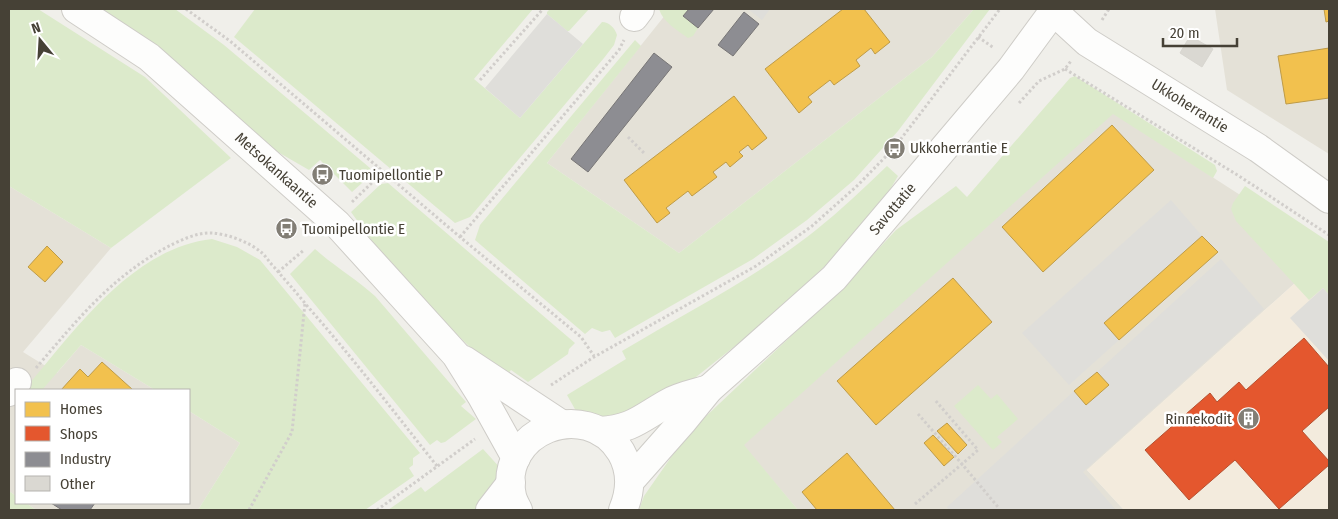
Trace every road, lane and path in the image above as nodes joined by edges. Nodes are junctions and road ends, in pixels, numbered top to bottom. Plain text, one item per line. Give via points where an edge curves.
1 (76, 9) edge
2 (186, 9) edge
3 (544, 9) edge
4 (1000, 9) edge
5 (1053, 10) edge
6 (637, 13) edge
7 (1087, 42) junction
8 (1065, 68) junction
9 (480, 80) dead end
10 (1013, 110) dead end
11 (628, 137) dead end
12 (644, 152) dead end
13 (384, 171) junction
14 (1329, 199) edge
15 (352, 203) dead end
16 (1329, 235) edge
17 (460, 237) junction
18 (304, 250) dead end
19 (278, 272) junction
20 (305, 303) junction
21 (456, 355) junction
22 (594, 356) junction
23 (13, 387) edge
24 (547, 387) dead end
25 (709, 389) junction
26 (935, 400) dead end
27 (918, 414) dead end
28 (562, 424) junction
29 (600, 431) junction
30 (476, 438) dead end
31 (962, 464) junction
32 (437, 466) junction
33 (513, 471) junction
34 (630, 481) junction
35 (915, 504) dead end
36 (998, 507) dead end
37 (249, 510) edge
38 (377, 510) edge
39 (490, 510) edge
40 (518, 510) edge
41 (623, 510) edge

1 - 21 street, Metsokankaantie via 149,57 337,224
2 - 13 path via 230,41
3 - 9 path
4 - 22 path via 894,148 812,226 756,266
5 - 7 street, Ukkoherrantie
5 - 25 street, Savottatie via 1011,69 834,278
6 - 17 path via 620,50
7 - 8 path
7 - 14 street, Ukkoherrantie via 1250,143
8 - 10 path via 1039,81
8 - 16 path
11 - 12 path
13 - 15 path
13 - 17 path
17 - 22 path via 581,337
18 - 19 path
19 - 20 path
19 - 23 path via 261,252 226,236 212,233 177,242 130,269 110,286 34,370
20 - 32 path
20 - 37 path via 292,432
21 - 28 street, Metsokankaantie
21 - 33 street, Metsokankaantie via 481,395
22 - 24 path
25 - 29 street, Savottatie via 669,402 633,425
25 - 34 street, Savottatie
26 - 31 path via 978,450
27 - 31 path
28 - 29 street via 581,424
28 - 33 street via 543,430 527,442
29 - 34 street via 615,443 626,460
30 - 32 path
31 - 35 path
31 - 36 path
32 - 38 path
33 - 39 street
33 - 40 street, Metsokankaantie via 512,496
34 - 41 street

